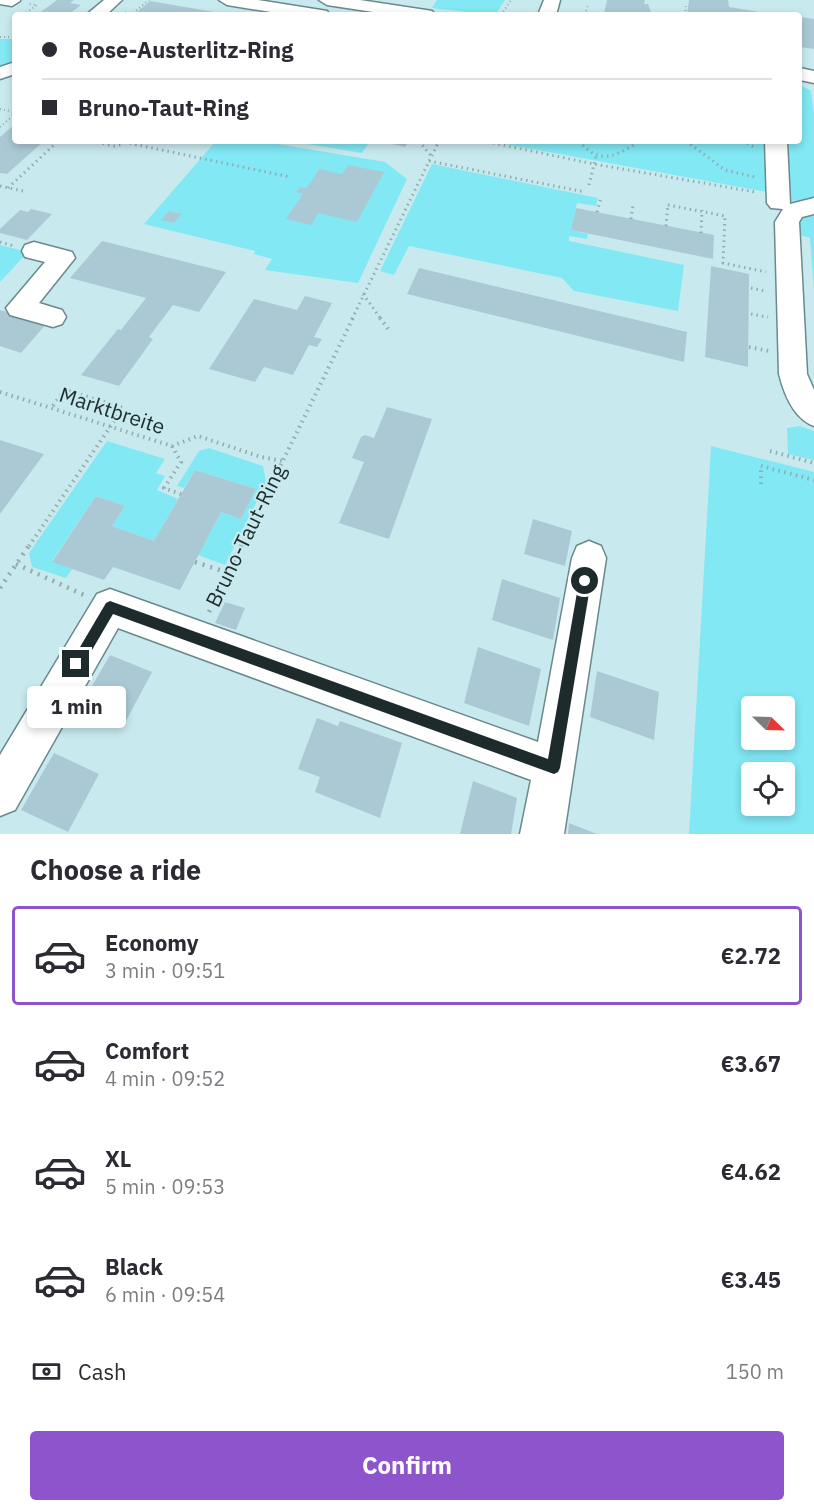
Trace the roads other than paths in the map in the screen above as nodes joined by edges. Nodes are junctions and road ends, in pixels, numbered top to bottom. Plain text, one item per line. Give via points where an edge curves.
1 (114, 0) edge
2 (227, 0) edge
3 (327, 0) edge
4 (99, 12) edge
5 (302, 12) edge
6 (406, 12) edge
7 (776, 144) edge
8 (778, 191) road end
9 (814, 206) edge
10 (34, 251) dead end
11 (52, 317) dead end
12 (814, 413) edge
13 (589, 558) dead end
14 (554, 768) junction
15 (0, 795) edge
16 (542, 834) edge

1 - 4 street
2 - 5 street
3 - 6 street
7 - 8 street
9 - 12 street via 794,212 787,222 793,374 797,389
10 - 11 street via 63,258 19,308
13 - 14 street
14 - 15 street via 110,607
14 - 16 street

